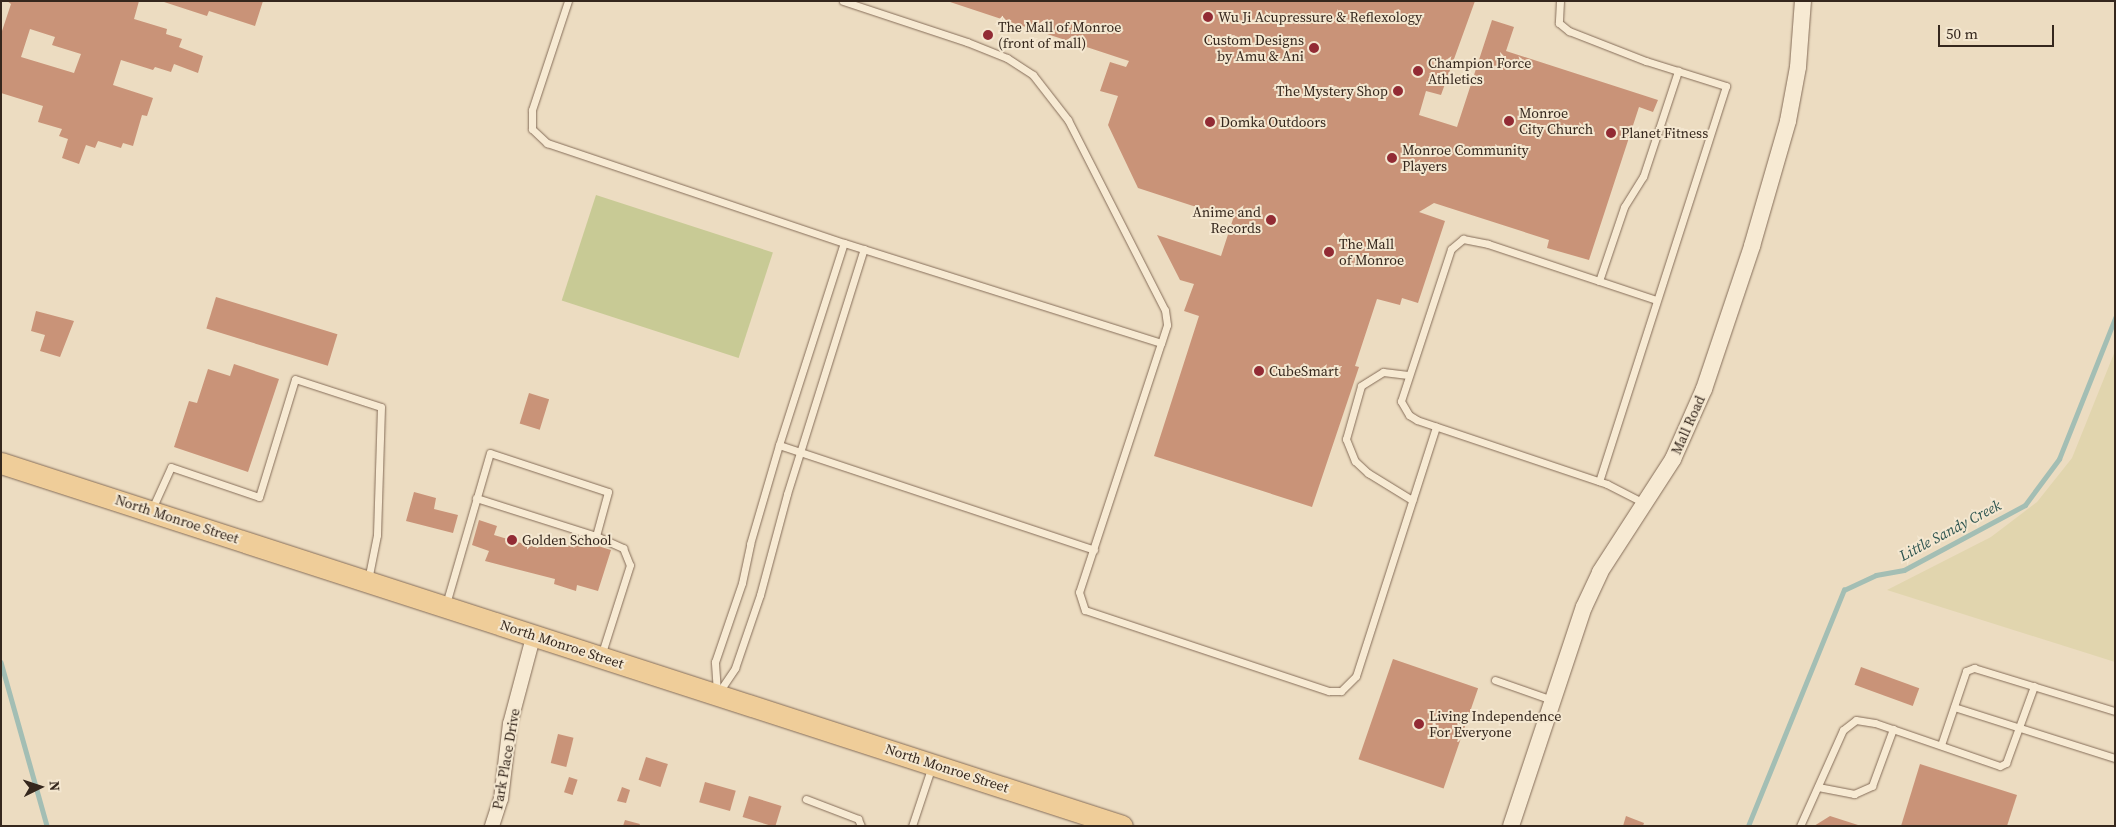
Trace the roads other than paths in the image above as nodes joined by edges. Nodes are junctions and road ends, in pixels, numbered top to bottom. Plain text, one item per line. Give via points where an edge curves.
1 (568, 1) edge
2 (843, 1) edge
3 (1560, 1) edge
4 (1803, 1) edge
5 (1678, 71) junction
6 (844, 243) junction
7 (864, 249) junction
8 (1599, 281) junction
9 (1656, 300) junction
10 (1161, 343) junction
11 (1408, 374) junction
12 (1436, 427) junction
13 (779, 445) junction
14 (799, 452) junction
15 (1, 463) edge
16 (1599, 481) junction
17 (476, 498) junction
18 (1412, 500) junction
19 (1645, 504) junction
20 (151, 511) junction
21 (596, 536) junction
22 (1094, 550) junction
23 (368, 581) junction
24 (445, 606) junction
25 (534, 634) junction
26 (600, 656) junction
27 (1495, 680) dead end
28 (2034, 686) junction
29 (718, 695) junction
30 (1552, 700) junction
31 (1954, 708) junction
32 (2115, 711) edge
33 (2021, 728) junction
34 (1893, 729) junction
35 (1941, 745) junction
36 (2115, 758) edge
37 (933, 764) junction
38 (1818, 787) junction
39 (806, 799) dead end
40 (492, 826) edge
41 (861, 826) edge
42 (912, 826) edge
43 (1122, 826) edge
44 (1511, 826) edge
45 (1800, 826) edge

1 - 6 lane via 532,110 530,121 538,137 547,143
2 - 10 lane via 1007,58 1022,66 1044,86 1068,120 1161,301 1166,317
3 - 5 lane via 1557,15 1569,31
4 - 19 street, Mall Road via 1798,67 1788,121 1755,236 1693,415 1673,459
5 - 8 lane via 1643,177 1624,207
5 - 9 lane via 1726,86
6 - 7 lane
6 - 13 lane
7 - 10 lane
7 - 14 lane
8 - 9 lane
8 - 11 lane via 1488,244 1463,239 1451,248
9 - 16 lane
10 - 22 lane
11 - 12 lane via 1402,391 1404,409 1417,420
11 - 18 lane via 1383,372 1361,386 1346,439 1356,461 1368,473
12 - 16 lane
12 - 18 lane
13 - 14 lane
13 - 29 lane via 742,583 715,662
14 - 22 lane
14 - 29 lane via 760,595 735,668
15 - 20 main road, North Monroe Street
16 - 19 lane
17 - 21 lane
17 - 21 lane via 490,453 608,492
17 - 24 lane
18 - 22 lane via 1356,676 1347,687 1336,692 1091,614 1081,603 1079,592
19 - 30 street, Mall Road via 1600,572 1584,607
20 - 23 main road, North Monroe Street
20 - 23 lane via 171,467 260,497 295,379 381,407 377,535
21 - 26 lane via 623,548 630,566
23 - 24 main road, North Monroe Street
24 - 25 main road, North Monroe Street
25 - 26 main road, North Monroe Street
25 - 40 street, Park Place Drive via 510,724 501,799
26 - 29 main road, North Monroe Street
27 - 30 lane
28 - 31 lane via 1974,668 1966,671
28 - 32 lane
28 - 33 lane
29 - 37 main road, North Monroe Street
30 - 44 street, Mall Road
31 - 33 lane
31 - 35 lane
33 - 35 lane via 2006,763 2000,766
33 - 36 lane
34 - 35 lane
34 - 38 lane via 1856,720 1843,730
34 - 38 lane via 1872,786 1854,794
37 - 42 lane
37 - 43 main road, North Monroe Street
38 - 45 lane
39 - 41 lane via 858,819

